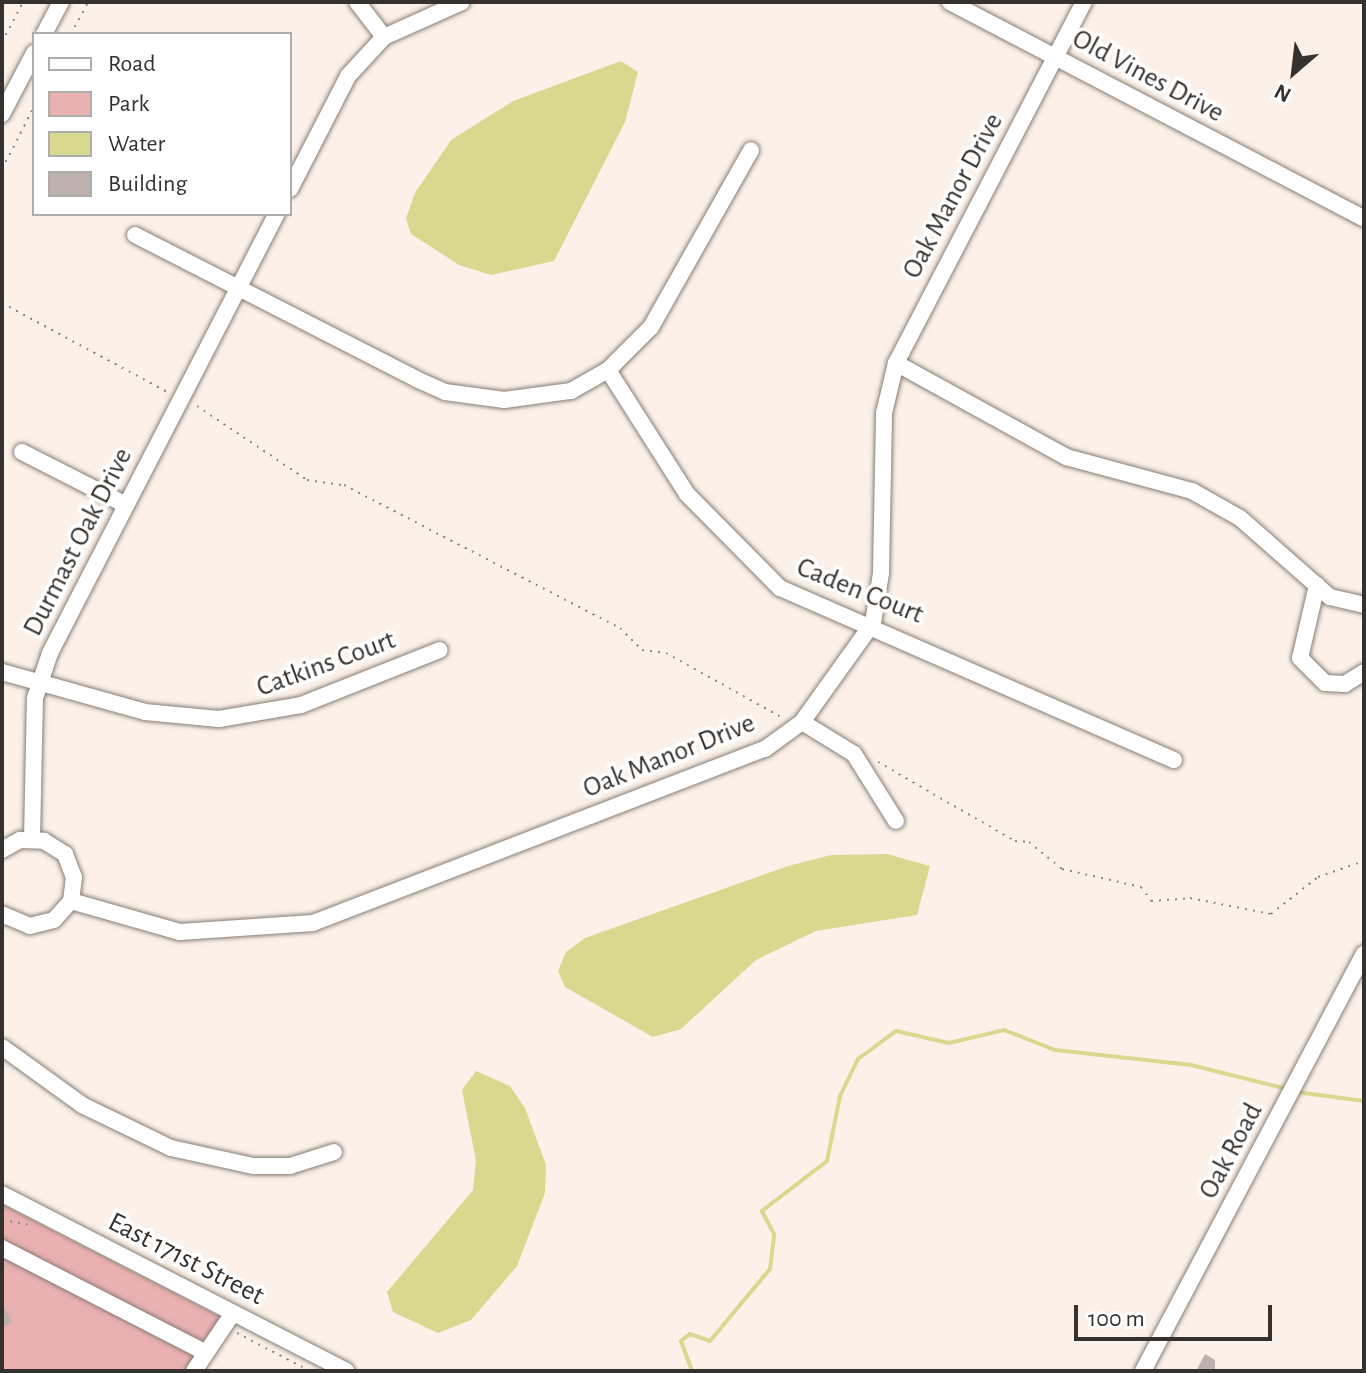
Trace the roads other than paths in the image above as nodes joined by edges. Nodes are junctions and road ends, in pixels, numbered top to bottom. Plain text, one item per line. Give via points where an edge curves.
1 (61, 2) edge
2 (357, 2) edge
3 (462, 2) edge
4 (950, 2) edge
5 (1084, 2) edge
6 (45, 32) edge
7 (384, 37) junction
8 (32, 57) edge
9 (1055, 57) junction
10 (2, 114) edge
11 (751, 150) dead end
12 (292, 185) edge
13 (276, 216) edge
14 (1364, 218) edge
15 (135, 235) dead end
16 (239, 288) junction
17 (896, 363) junction
18 (608, 370) junction
19 (22, 452) dead end
20 (126, 505) junction
21 (1317, 585) junction
22 (1364, 605) edge
23 (873, 623) junction
24 (440, 650) dead end
25 (2, 672) edge
26 (1364, 672) edge
27 (40, 682) junction
28 (798, 725) junction
29 (1174, 760) dead end
30 (896, 821) dead end
31 (32, 839) junction
32 (2, 850) edge
33 (71, 901) junction
34 (4, 919) edge
35 (1364, 954) edge
36 (2, 1047) edge
37 (334, 1152) dead end
38 (2, 1194) edge
39 (2, 1248) edge
40 (229, 1320) junction
41 (206, 1353) junction
42 (194, 1371) edge
43 (346, 1371) edge
44 (1143, 1371) edge

1 - 6 street
2 - 7 street
3 - 7 street
4 - 9 street, Old Vines Drive
5 - 9 street, Oak Manor Drive
7 - 12 street via 348,76
8 - 10 street
9 - 14 street, Old Vines Drive
9 - 17 street, Oak Manor Drive
11 - 18 street via 651,327
13 - 16 street
15 - 16 street
16 - 18 street via 445,392 504,400 571,391
16 - 20 street, Durmast Oak Drive
17 - 21 street via 1066,457 1192,491 1240,518
17 - 23 street, Oak Manor Drive via 884,413 881,573
18 - 23 street, Caden Court via 687,494 730,543 780,588
19 - 20 street
20 - 27 street, Durmast Oak Drive
21 - 22 street
21 - 26 street via 1300,658 1325,683 1345,684
23 - 28 street, Oak Manor Drive
23 - 29 street, Caden Court
24 - 27 street, Catkins Court via 266,716 178,718
25 - 27 street, Catkins Court
27 - 31 street, Durmast Oak Drive via 31,742
28 - 30 street via 854,754
28 - 33 street, Oak Manor Drive via 765,749 313,923 180,932
31 - 32 street
31 - 33 street via 65,854 74,877
33 - 34 street via 42,924
35 - 44 street, Oak Road
36 - 37 street via 82,1105 171,1148 253,1166 290,1166
38 - 40 street, East 171st Street
39 - 41 street
40 - 41 street
40 - 43 street, East 171st Street
41 - 42 street

